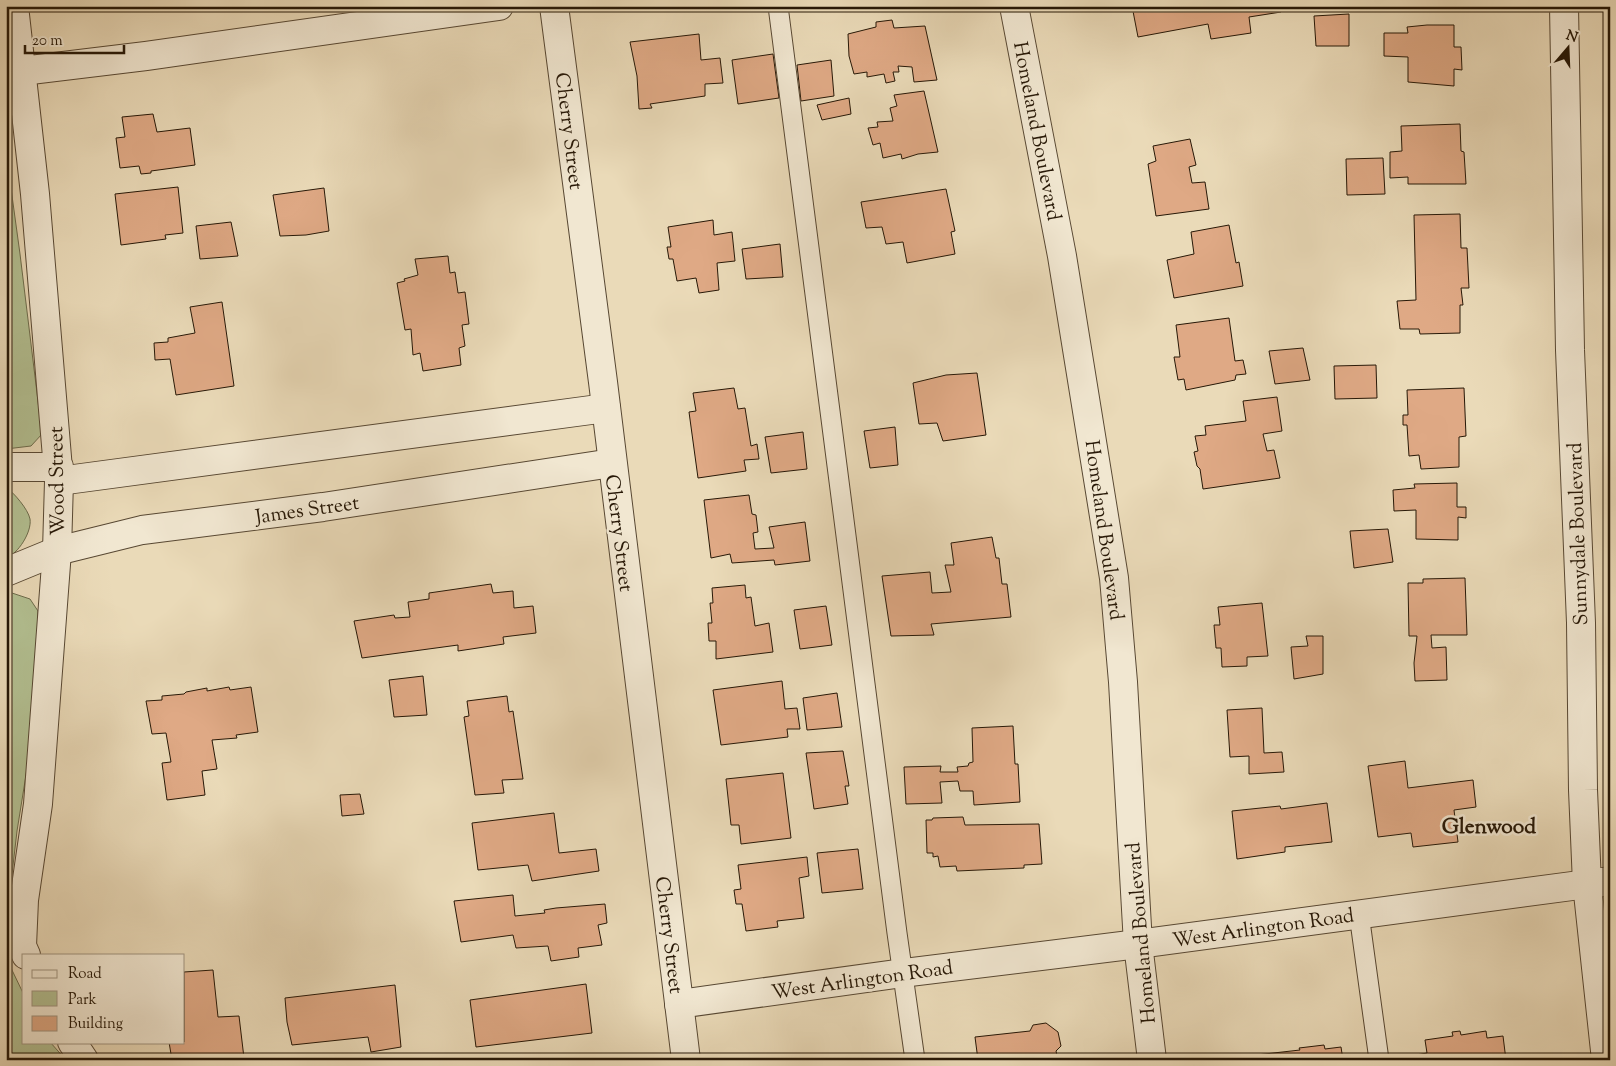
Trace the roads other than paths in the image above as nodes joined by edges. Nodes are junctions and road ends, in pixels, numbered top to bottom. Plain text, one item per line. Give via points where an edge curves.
1 (14, 6) edge
2 (499, 6) edge
3 (554, 6) edge
4 (778, 6) edge
5 (1014, 6) edge
6 (1564, 6) edge
7 (22, 71) junction
8 (606, 408) junction
9 (612, 463) junction
10 (6, 467) edge
11 (59, 474) junction
12 (57, 551) junction
13 (6, 572) edge
14 (1598, 883) edge
15 (1360, 914) junction
16 (1138, 944) junction
17 (26, 954) edge
18 (903, 973) junction
19 (679, 1004) junction
20 (73, 1044) edge
21 (84, 1060) edge
22 (686, 1060) edge
23 (916, 1060) edge
24 (1152, 1060) edge
25 (1379, 1060) edge
26 (1606, 1060) edge

1 - 7 street, Wood Street
2 - 7 street
3 - 8 street, Cherry Street
4 - 18 lane
5 - 16 street, Homeland Boulevard via 1062,256 1114,578
6 - 14 street, Sunnydale Boulevard via 1583,780
7 - 11 street, Wood Street
8 - 9 street, Cherry Street
8 - 11 street
9 - 12 street, James Street via 323,507 142,530
9 - 19 street, Cherry Street
10 - 11 street
11 - 12 street, Wood Street
12 - 13 street, James Street
12 - 17 street, Wood Street via 38,804 24,900 22,946
14 - 15 street, West Arlington Road
14 - 26 street, Sunnydale Boulevard
15 - 16 street, West Arlington Road
15 - 25 lane
16 - 18 street, West Arlington Road
16 - 24 street, Homeland Boulevard
18 - 19 street, West Arlington Road
18 - 23 lane
19 - 22 street, Cherry Street
20 - 21 street

